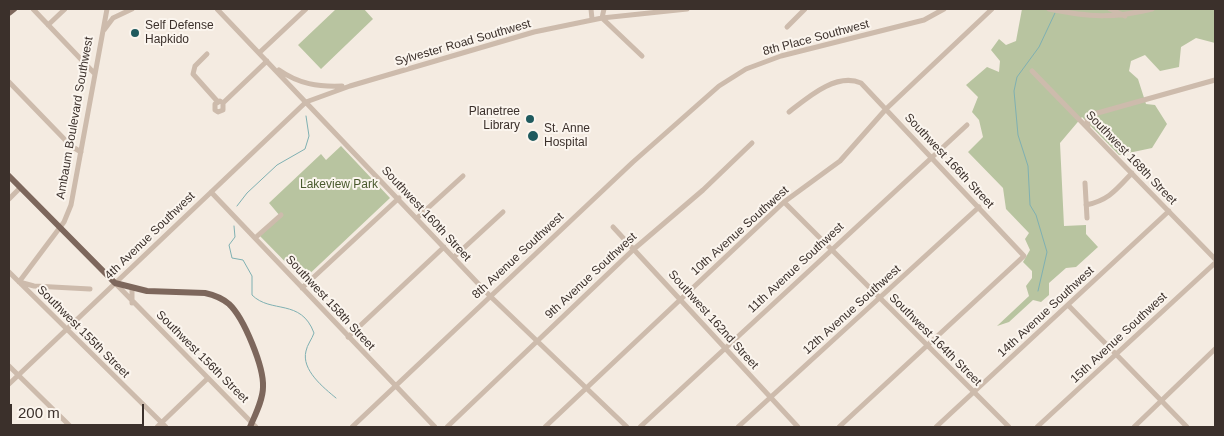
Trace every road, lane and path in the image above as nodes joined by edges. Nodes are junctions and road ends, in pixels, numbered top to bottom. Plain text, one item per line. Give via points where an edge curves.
1 (14, 9) edge
2 (33, 9) edge
3 (65, 9) edge
4 (106, 9) edge
5 (132, 9) edge
6 (217, 9) edge
7 (306, 9) edge
8 (591, 9) edge
9 (604, 9) edge
10 (687, 9) edge
11 (805, 9) edge
12 (944, 9) edge
13 (992, 9) edge
14 (1049, 9) edge
15 (1110, 9) edge
16 (1152, 9) edge
17 (9, 14) edge
18 (1126, 16) junction
19 (602, 18) junction
20 (592, 20) junction
21 (48, 24) junction
22 (787, 27) dead end
23 (102, 35) junction
24 (259, 53) junction
25 (207, 54) dead end
26 (642, 56) dead end
27 (268, 62) junction
28 (1032, 71) dead end
29 (95, 74) junction
30 (1215, 80) edge
31 (9, 82) edge
32 (350, 86) junction
33 (306, 102) junction
34 (700, 102) joint
35 (886, 109) junction
36 (789, 112) dead end
37 (967, 125) dead end
38 (1088, 128) junction
39 (752, 142) dead end
40 (81, 152) junction
41 (932, 158) junction
42 (1132, 173) junction
43 (9, 176) edge
44 (463, 176) dead end
45 (1085, 182) dead end
46 (20, 188) junction
47 (210, 192) junction
48 (399, 198) junction
49 (9, 199) edge
50 (784, 202) junction
51 (1086, 205) junction
52 (979, 207) junction
53 (1169, 211) junction
54 (503, 212) dead end
55 (281, 215) dead end
56 (417, 218) junction
57 (1088, 218) dead end
58 (613, 227) dead end
59 (60, 229) junction
60 (255, 238) junction
61 (444, 247) junction
62 (634, 249) junction
63 (830, 250) junction
64 (454, 257) junction
65 (1215, 259) edge
66 (1215, 263) edge
67 (9, 272) edge
68 (19, 282) junction
69 (115, 283) junction
70 (302, 288) junction
71 (90, 289) dead end
72 (132, 289) junction
73 (490, 296) junction
74 (680, 298) junction
75 (880, 298) junction
76 (132, 303) junction
77 (1068, 305) junction
78 (66, 330) junction
79 (348, 337) junction
80 (537, 340) junction
81 (926, 346) junction
82 (725, 348) junction
83 (1215, 349) edge
84 (1115, 355) junction
85 (9, 366) edge
86 (18, 375) junction
87 (207, 379) junction
88 (9, 384) edge
89 (394, 386) junction
90 (586, 388) junction
91 (973, 392) junction
92 (770, 397) junction
93 (1161, 401) junction
94 (161, 426) edge
95 (252, 426) edge
96 (71, 427) edge
97 (352, 427) edge
98 (435, 427) edge
99 (448, 427) edge
100 (545, 427) edge
101 (627, 427) edge
102 (640, 427) edge
103 (738, 427) edge
104 (798, 427) edge
105 (839, 427) edge
106 (936, 427) edge
107 (1009, 427) edge
108 (1037, 427) edge
109 (1134, 427) edge
110 (1187, 427) edge

1 - 17 main road
2 - 21 street
3 - 21 street
4 - 23 street, Ambaum Boulevard Southwest
5 - 23 street via 113,18
6 - 24 street, Southwest 160th Street
7 - 24 street
8 - 20 street
9 - 19 street
10 - 19 street, Sylvester Road Southwest
11 - 22 street
12 - 34 street, 8th Place Southwest via 924,20 756,64
13 - 35 street, 10th Avenue Southwest
14 - 18 street via 1106,17
15 - 18 street
16 - 18 street
19 - 20 street, Sylvester Road Southwest
19 - 26 street
20 - 32 street, Sylvester Road Southwest via 534,32
21 - 29 street
23 - 29 street, Ambaum Boulevard Southwest
24 - 27 street, Southwest 160th Street
25 - 27 street via 192,74 220,102
27 - 32 street via 303,83
27 - 33 street, Southwest 160th Street
28 - 38 street, Southwest 168th Street
29 - 40 street, Ambaum Boulevard Southwest
30 - 38 street via 1094,114 1087,119
31 - 40 street via 71,146
32 - 33 street, Sylvester Road Southwest
33 - 47 street, 4th Avenue Southwest
33 - 48 street, Southwest 160th Street
34 - 73 street, 8th Avenue Southwest
35 - 36 street, Southwest 166th Street via 864,84 857,81 820,88
35 - 41 street, Southwest 166th Street
35 - 50 street, 10th Avenue Southwest via 840,161
37 - 41 street, 11th Avenue Southwest
38 - 42 street, Southwest 168th Street
39 - 62 street, 9th Avenue Southwest via 703,190
40 - 59 street, Ambaum Boulevard Southwest via 71,205
41 - 52 street, Southwest 166th Street
41 - 63 street, 11th Avenue Southwest
42 - 51 street via 1107,198
42 - 53 street, Southwest 168th Street
43 - 46 main road
44 - 56 street
45 - 51 street
46 - 49 street
46 - 59 main road
47 - 60 street, Southwest 158th Street
47 - 69 street, 4th Avenue Southwest
48 - 56 street, Southwest 160th Street
48 - 70 street
50 - 63 street, Southwest 164th Street
50 - 74 street, 10th Avenue Southwest
51 - 57 street
52 - 75 street, 12th Avenue Southwest
52 - 81 street, Southwest 166th Street via 1024,256
53 - 65 street, Southwest 168th Street
53 - 77 street, 14th Avenue Southwest
54 - 64 street
55 - 60 street
56 - 61 street, Southwest 160th Street
58 - 62 street, Southwest 162nd Street
59 - 68 street, Ambaum Boulevard Southwest
59 - 69 main road
60 - 70 street, Southwest 158th Street
61 - 64 street, Southwest 160th Street
61 - 79 street
62 - 74 street, Southwest 162nd Street
62 - 80 street, 9th Avenue Southwest
63 - 75 street, Southwest 164th Street
63 - 82 street, 11th Avenue Southwest
64 - 73 street, Southwest 160th Street
66 - 84 street, 15th Avenue Southwest
67 - 68 street, Southwest 155th Street
68 - 71 street via 34,286
68 - 78 street, Southwest 155th Street
69 - 72 main road
69 - 76 street, Southwest 156th Street
69 - 78 street, 4th Avenue Southwest
70 - 79 street, Southwest 158th Street
72 - 76 street
72 - 95 main road via 213,295 234,309 262,375 263,388
73 - 80 street, Southwest 160th Street
73 - 89 street, 8th Avenue Southwest
74 - 82 street, Southwest 162nd Street
74 - 90 street, 10th Avenue Southwest
75 - 81 street, Southwest 164th Street
75 - 92 street, 12th Avenue Southwest
76 - 87 street, Southwest 156th Street
77 - 84 street
77 - 91 street, 14th Avenue Southwest
78 - 86 street, 4th Avenue Southwest
78 - 94 street, Southwest 155th Street
79 - 89 street, Southwest 158th Street
80 - 90 street, Southwest 160th Street
80 - 99 street, 9th Avenue Southwest
81 - 91 street, Southwest 164th Street
81 - 105 street
82 - 92 street, Southwest 162nd Street
82 - 102 street, 11th Avenue Southwest
83 - 93 street
84 - 93 street
84 - 108 street, 15th Avenue Southwest
85 - 86 street
86 - 88 street, 4th Avenue Southwest
86 - 96 street
87 - 94 street
87 - 95 street, Southwest 156th Street
89 - 97 street, 8th Avenue Southwest
89 - 98 street, Southwest 158th Street
90 - 100 street, 10th Avenue Southwest
90 - 101 street, Southwest 160th Street
91 - 106 street, 14th Avenue Southwest
91 - 107 street, Southwest 164th Street
92 - 103 street, 12th Avenue Southwest
92 - 104 street, Southwest 162nd Street
93 - 109 street
93 - 110 street

